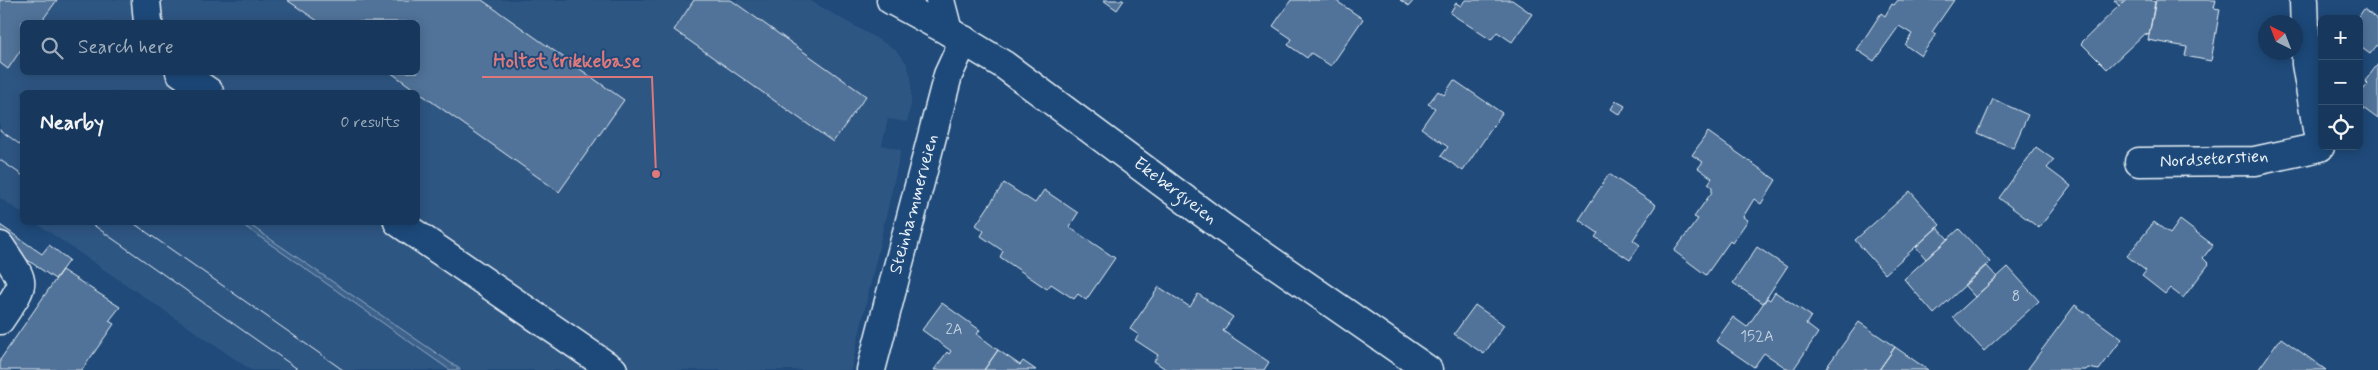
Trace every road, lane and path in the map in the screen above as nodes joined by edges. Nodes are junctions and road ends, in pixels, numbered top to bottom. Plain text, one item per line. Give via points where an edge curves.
1 (146, 0) edge
2 (891, 0) edge
3 (940, 0) edge
4 (2304, 0) edge
5 (148, 20) edge
6 (956, 35) junction
7 (184, 75) edge
8 (206, 90) edge
9 (2139, 162) dead end
10 (402, 225) edge
11 (0, 246) edge
12 (0, 320) edge
13 (613, 370) edge
14 (871, 370) edge
15 (1428, 370) edge

1 - 5 main road
2 - 6 main road, Ekebergveien
3 - 6 main road
4 - 9 main road, Nordseterstien via 2306,64 2320,147 2255,161
6 - 14 main road, Steinhammerveien
6 - 15 main road, Ekebergveien via 1038,88 1222,227
7 - 8 main road
10 - 13 main road
11 - 12 main road via 22,282

